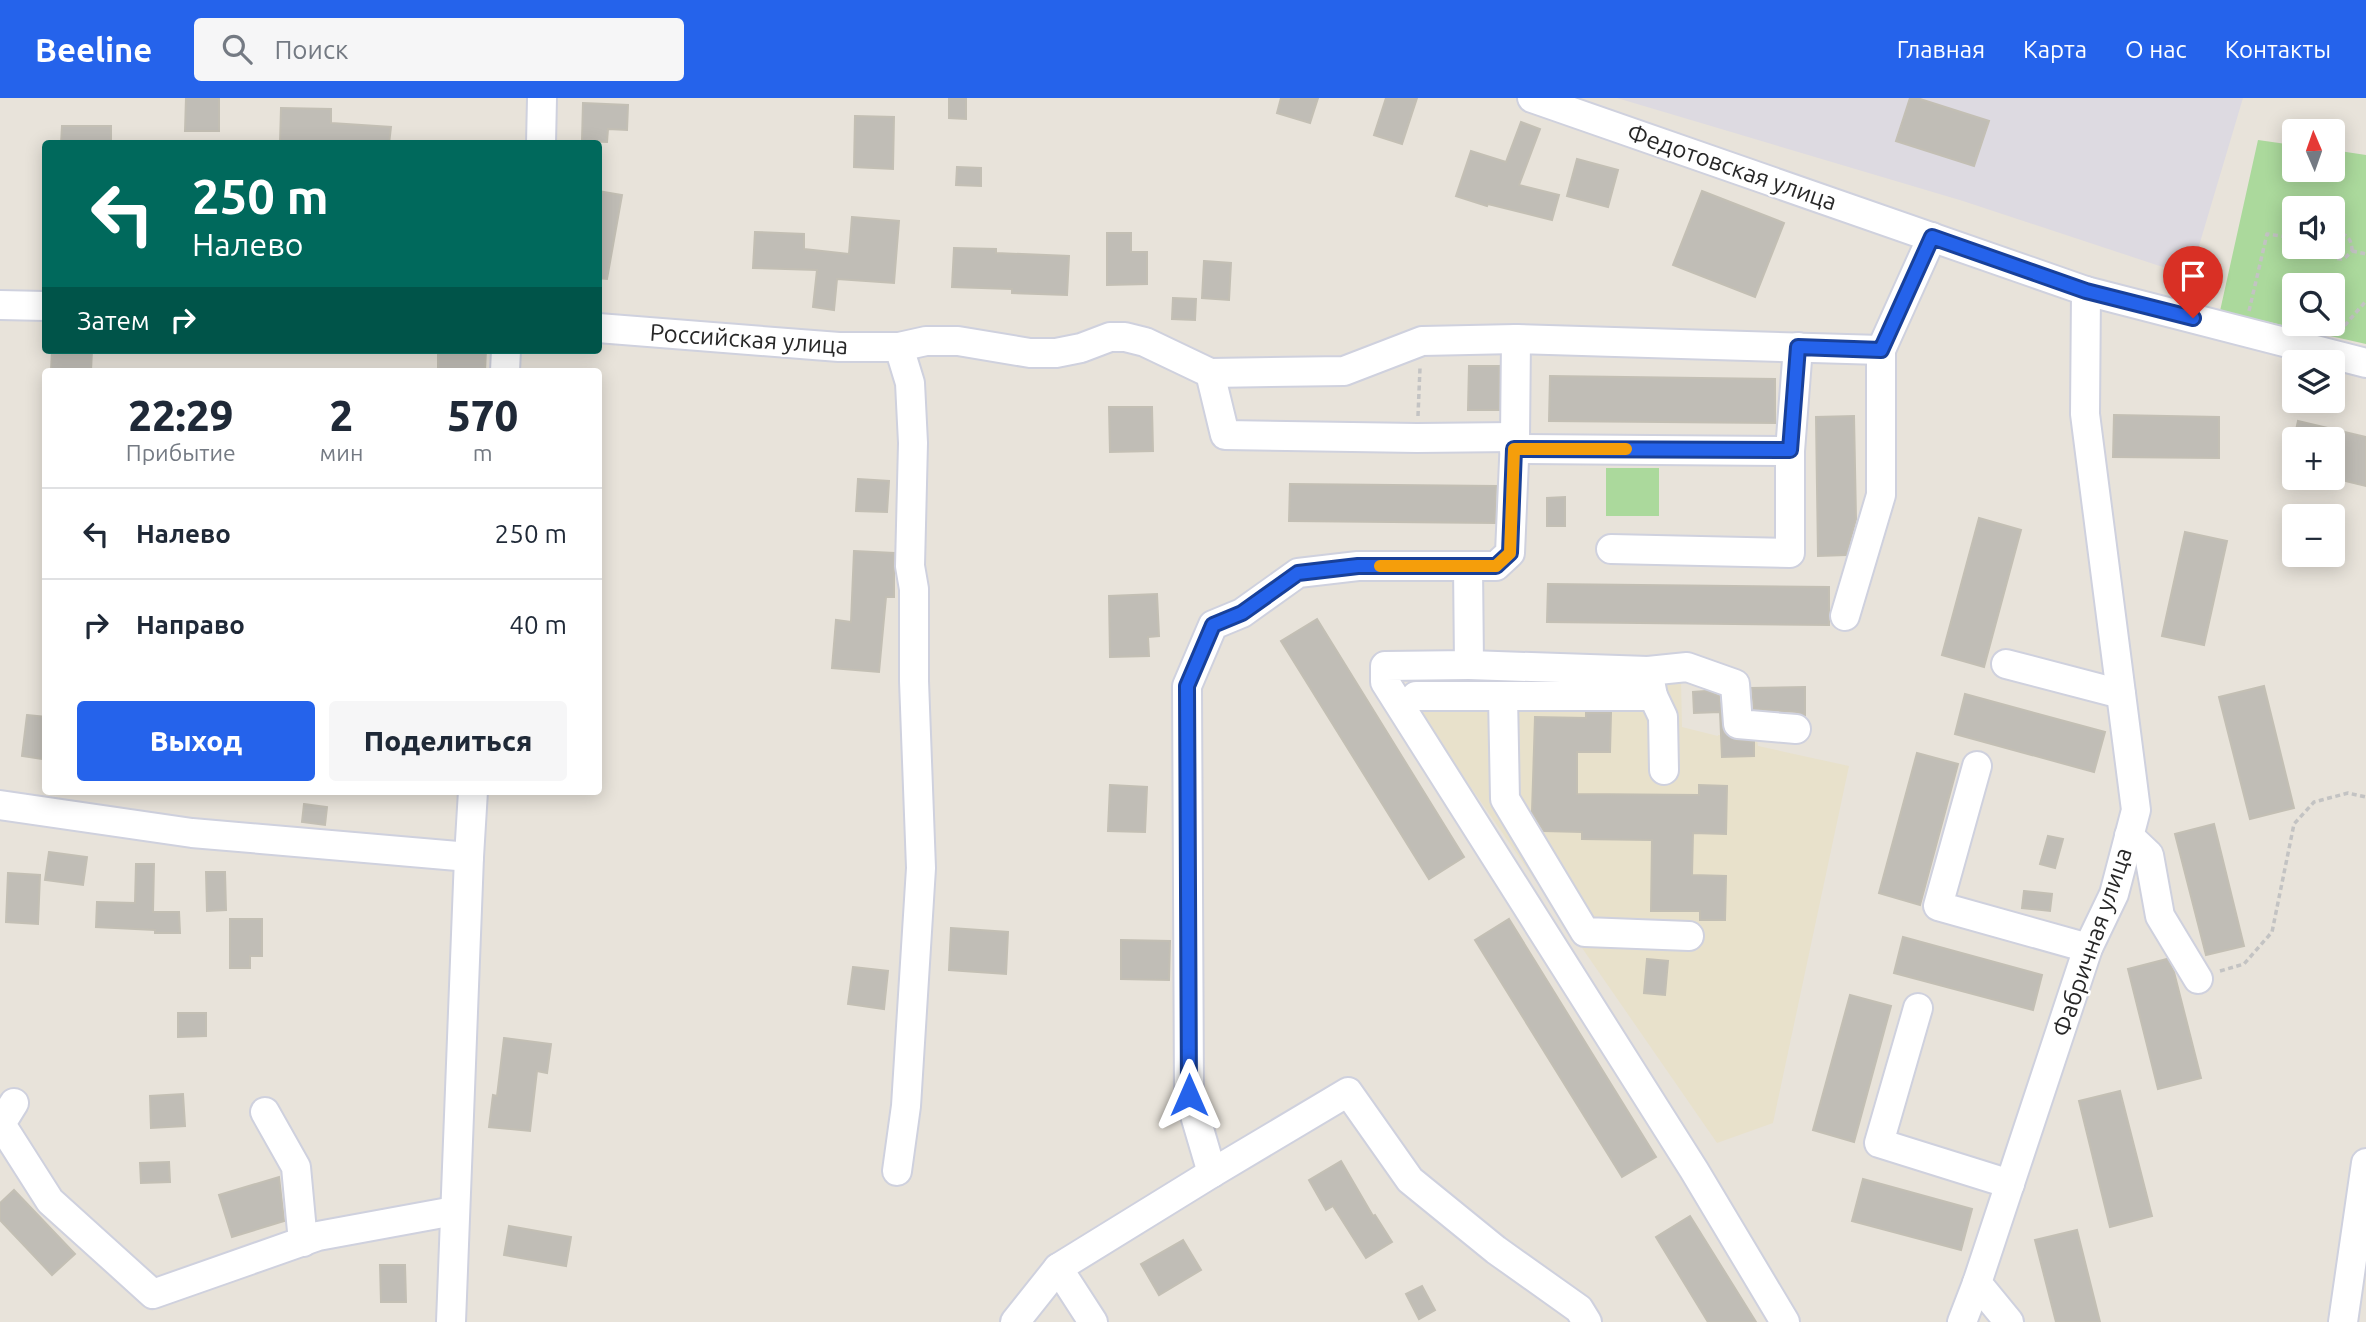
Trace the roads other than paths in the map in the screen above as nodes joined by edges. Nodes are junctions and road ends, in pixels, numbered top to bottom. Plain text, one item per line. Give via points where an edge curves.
1 (542, 98) edge
2 (1532, 98) edge
3 (541, 140) edge
4 (1932, 237) junction
5 (2086, 291) junction
6 (0, 305) edge
7 (42, 306) edge
8 (602, 328) edge
9 (1516, 339) junction
10 (899, 347) junction
11 (1798, 347) junction
12 (1881, 350) junction
13 (2366, 363) edge
14 (1210, 373) junction
15 (1515, 443) junction
16 (1790, 450) junction
17 (1611, 549) dead end
18 (1468, 566) junction
19 (1845, 616) dead end
20 (2006, 664) dead end
21 (1469, 665) junction
22 (1650, 683) junction
23 (2121, 694) junction
24 (1416, 696) dead end
25 (1503, 696) junction
26 (1796, 729) dead end
27 (1977, 766) dead end
28 (1664, 771) dead end
29 (473, 795) edge
30 (0, 805) edge
31 (2129, 836) junction
32 (469, 857) junction
33 (1689, 936) dead end
34 (2088, 948) junction
35 (2198, 979) road end
36 (1918, 1008) dead end
37 (14, 1103) dead end
38 (265, 1112) dead end
39 (2366, 1163) edge
40 (897, 1171) dead end
41 (1212, 1173) junction
42 (2010, 1184) junction
43 (2364, 1198) edge
44 (454, 1211) junction
45 (303, 1242) junction
46 (1058, 1268) junction
47 (1977, 1283) junction
48 (451, 1322) edge
49 (1015, 1322) edge
50 (1093, 1322) edge
51 (1587, 1322) edge
52 (1785, 1322) edge
53 (1962, 1322) edge
54 (2009, 1322) edge
55 (2343, 1322) edge

1 - 3 street
2 - 4 street, Федотовская улица
4 - 5 street, Федотовская улица
4 - 12 street
5 - 13 street, Федотовская улица
5 - 23 street, Фабричная улица via 2085,414
6 - 7 street
8 - 10 street, Российская улица
9 - 11 street
9 - 14 street via 1422,341 1344,371
9 - 15 street
10 - 14 street, Российская улица via 958,341 1030,354 1056,353 1125,337
10 - 40 street via 910,383 913,443 909,566 914,589 921,868 906,1106
11 - 12 street
11 - 16 street
12 - 19 street via 1881,495
14 - 15 street via 1225,435
15 - 16 street
15 - 18 street via 1510,553 1496,566
16 - 17 street via 1790,553
18 - 21 street
18 - 41 street via 1358,566 1298,573 1242,613 1213,625 1187,686 1189,1095
20 - 23 street
21 - 22 street
21 - 52 street via 1385,666 1385,682
22 - 25 street
22 - 26 street via 1687,667 1735,684 1738,724
22 - 28 street via 1663,717
23 - 31 street, Фабричная улица via 2136,810
24 - 25 street
25 - 33 street via 1505,799 1585,932
27 - 34 street via 1938,906
29 - 32 street
30 - 32 street via 192,833
31 - 34 street, Фабричная улица via 2114,894
31 - 35 street via 2149,855 2160,916
32 - 44 street
34 - 42 street, Фабричная улица
36 - 42 street via 1879,1143
37 - 45 street via 1,1124 50,1202 153,1294
38 - 45 street via 296,1167
39 - 43 street
41 - 46 street
41 - 51 street via 1348,1092 1410,1180 1579,1309
42 - 47 street, Фабричная улица
43 - 55 street
44 - 45 street
44 - 48 street
46 - 49 street
46 - 50 street
47 - 53 street, Фабричная улица
47 - 54 street

